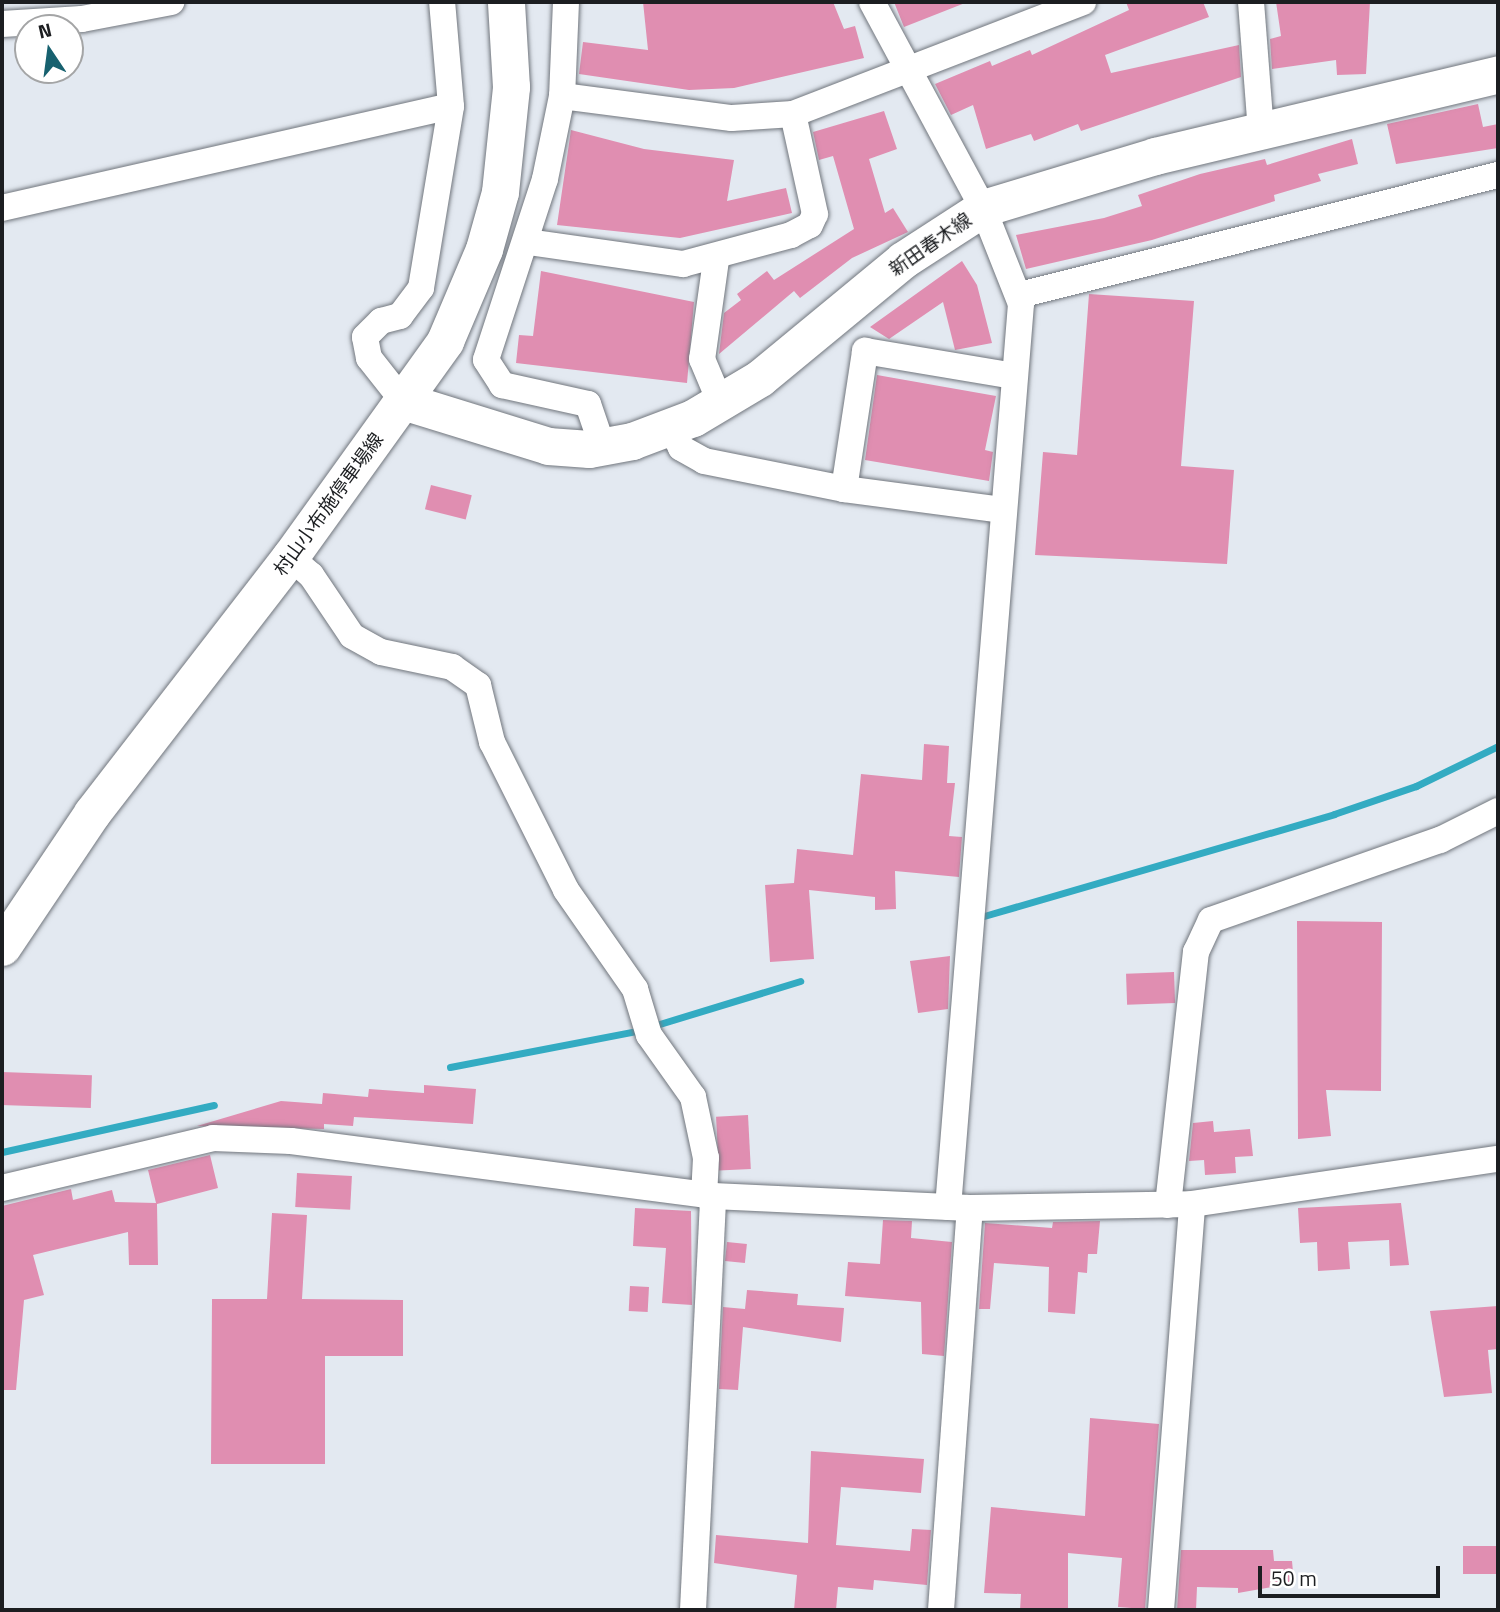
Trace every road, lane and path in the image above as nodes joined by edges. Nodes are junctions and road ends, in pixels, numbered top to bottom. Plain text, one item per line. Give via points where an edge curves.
1 (171, 2) edge
2 (442, 2) edge
3 (506, 2) edge
4 (566, 2) edge
5 (872, 2) edge
6 (1083, 2) edge
7 (1251, 2) edge
8 (2, 24) edge
9 (908, 69) junction
10 (1498, 74) edge
11 (562, 96) junction
12 (451, 106) junction
13 (793, 114) junction
14 (1261, 131) junction
15 (1498, 175) edge
16 (2, 208) edge
17 (983, 208) junction
18 (528, 242) junction
19 (716, 260) junction
20 (1020, 295) junction
21 (1014, 376) junction
22 (402, 401) junction
23 (721, 404) junction
24 (671, 428) junction
25 (603, 448) junction
26 (844, 489) junction
27 (1004, 510) junction
28 (290, 557) junction
29 (1498, 811) edge
30 (2, 947) edge
31 (1498, 1159) edge
32 (2, 1188) edge
33 (709, 1196) junction
34 (1180, 1205) junction
35 (959, 1207) junction
36 (693, 1610) edge
37 (941, 1610) edge
38 (1161, 1610) edge

1 - 8 street via 82,19
2 - 12 street
3 - 22 main road, 村山小布施停車場線 via 511,87 493,221 450,330
4 - 11 street
5 - 9 street
6 - 9 street
7 - 14 street
9 - 13 street
9 - 17 street
10 - 14 main road, 新田春木線
11 - 13 street via 732,118
11 - 18 street
12 - 16 street
12 - 22 street via 421,288 400,316 381,321 365,337 369,358
13 - 19 street via 813,199 810,225
14 - 17 main road, 新田春木線
15 - 20 street
17 - 20 street
17 - 23 main road, 新田春木線 via 903,260
18 - 19 street via 683,264
18 - 25 street via 486,351 488,369 502,384 588,404
19 - 23 street via 702,359
20 - 21 street
21 - 26 street via 865,351
21 - 27 street
22 - 25 main road, 新田春木線 via 508,438
22 - 28 main road, 村山小布施停車場線
23 - 24 main road, 新田春木線
24 - 25 main road, 新田春木線
24 - 26 street via 681,448 704,461
26 - 27 street
27 - 35 street
28 - 30 main road, 村山小布施停車場線 via 92,813
28 - 33 street via 311,575 352,636 381,652 452,667 478,685 498,755 566,890 635,989 648,1029 693,1097
29 - 34 street via 1440,840 1211,920 1196,952
31 - 34 street
32 - 33 street via 213,1138 291,1141
33 - 35 street
33 - 36 street
34 - 35 street
34 - 38 street
35 - 37 street

